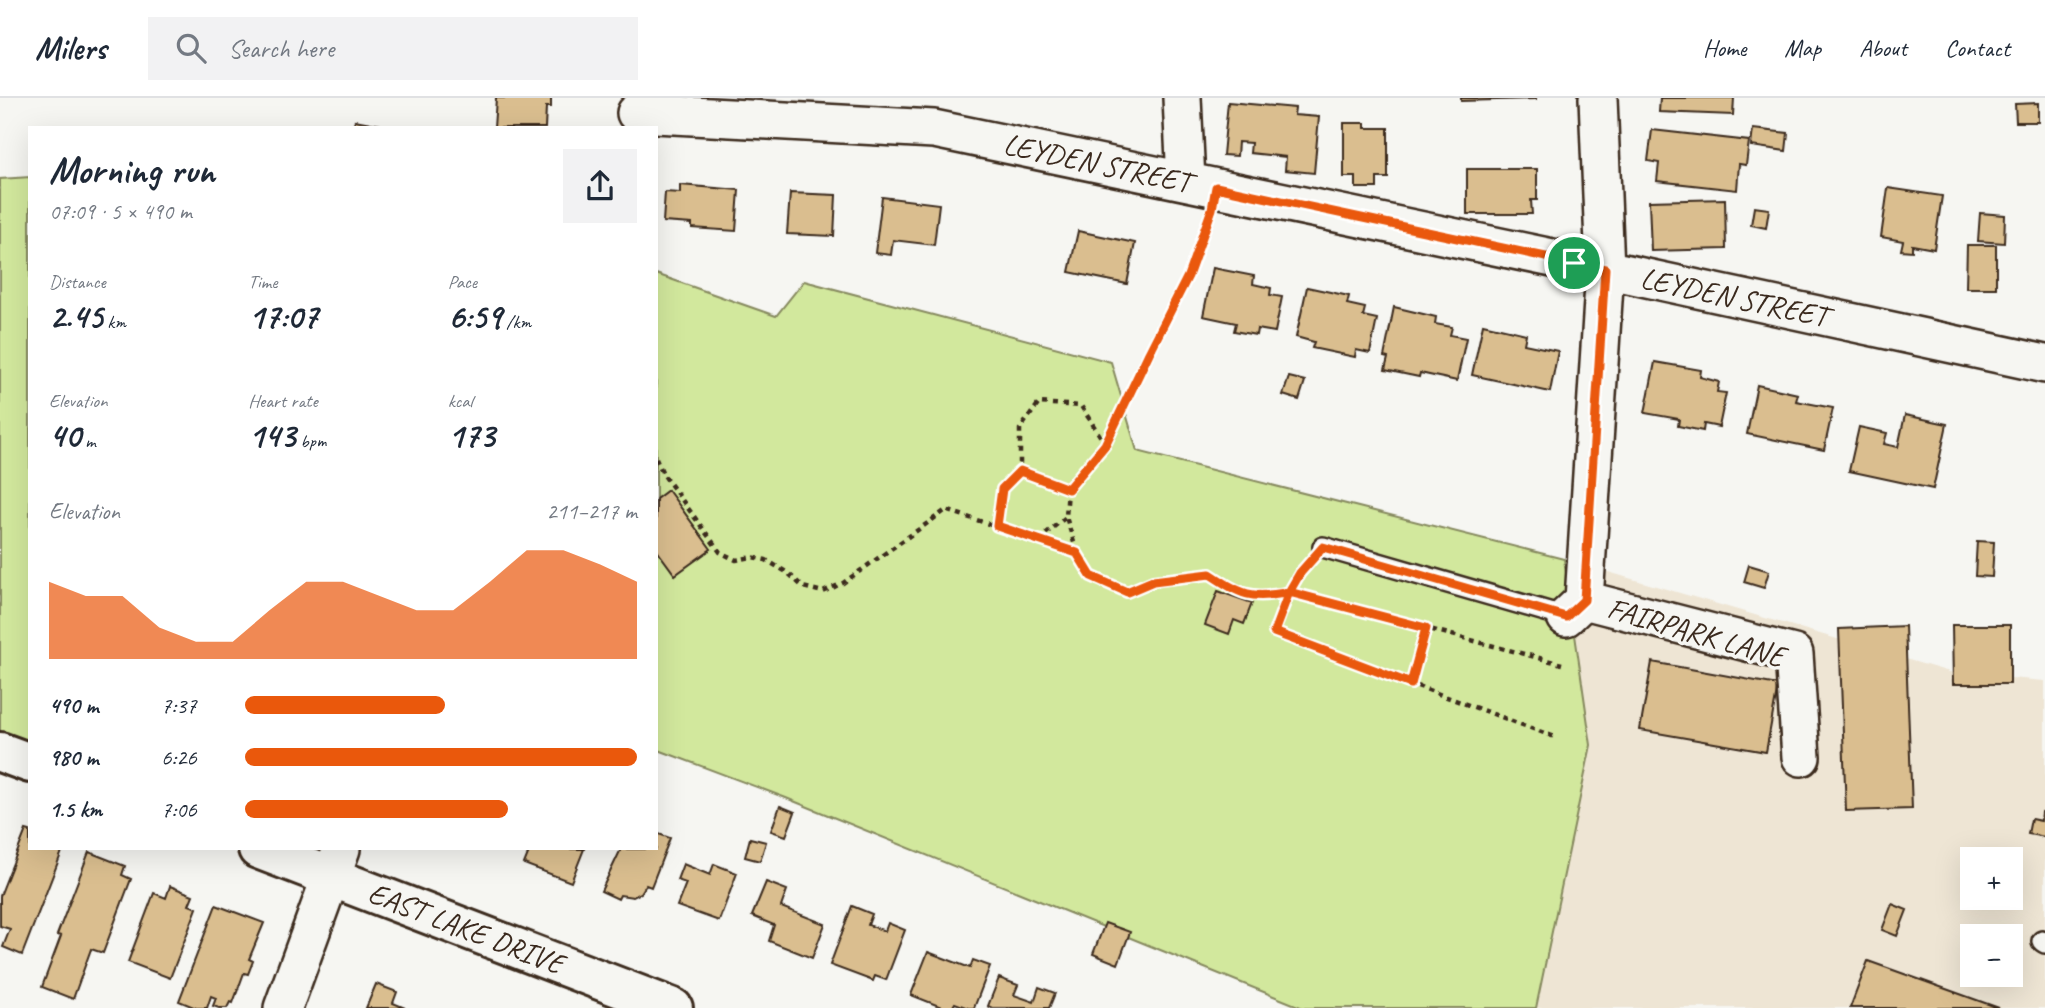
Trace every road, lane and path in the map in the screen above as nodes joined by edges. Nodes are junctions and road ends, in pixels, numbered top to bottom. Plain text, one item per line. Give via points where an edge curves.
1 (1182, 98) edge
2 (1598, 98) edge
3 (634, 113) edge
4 (1201, 184) junction
5 (1605, 269) junction
6 (2045, 364) edge
7 (1105, 445) junction
8 (658, 463) edge
9 (1020, 471) junction
10 (1068, 489) junction
11 (1066, 517) junction
12 (997, 526) junction
13 (1037, 540) junction
14 (1323, 547) joint
15 (1077, 553) junction
16 (1289, 592) junction
17 (1575, 608) junction
18 (1426, 628) junction
19 (1562, 664) dead end
20 (1411, 684) junction
21 (1555, 737) dead end
22 (0, 752) edge
23 (1801, 757) dead end
24 (28, 762) edge
25 (264, 850) edge
26 (336, 862) edge
27 (283, 1008) edge
28 (673, 1008) edge

1 - 4 street
2 - 5 street
3 - 4 street, LEYDEN STREET via 934,129
4 - 5 street, LEYDEN STREET
4 - 7 path via 1212,209 1188,276
5 - 6 street, LEYDEN STREET
5 - 17 street
7 - 9 path via 1081,405 1039,403 1020,429
7 - 10 path
8 - 12 path via 720,552 736,560 766,559 803,587 823,592 843,583 946,510
9 - 10 path
9 - 12 path via 1002,489
10 - 11 path
11 - 13 path
11 - 15 path
12 - 13 path
13 - 15 path
14 - 16 path
14 - 17 lane
15 - 16 path via 1091,576 1127,592 1153,581 1210,574 1236,591 1264,598
16 - 18 path
16 - 20 path via 1274,632
17 - 23 street, FAIRPARK LANE via 1794,654
18 - 19 path
18 - 20 path
20 - 21 path
22 - 24 street
25 - 26 street, EAST LAKE DRIVE
26 - 27 street
26 - 28 street, EAST LAKE DRIVE

